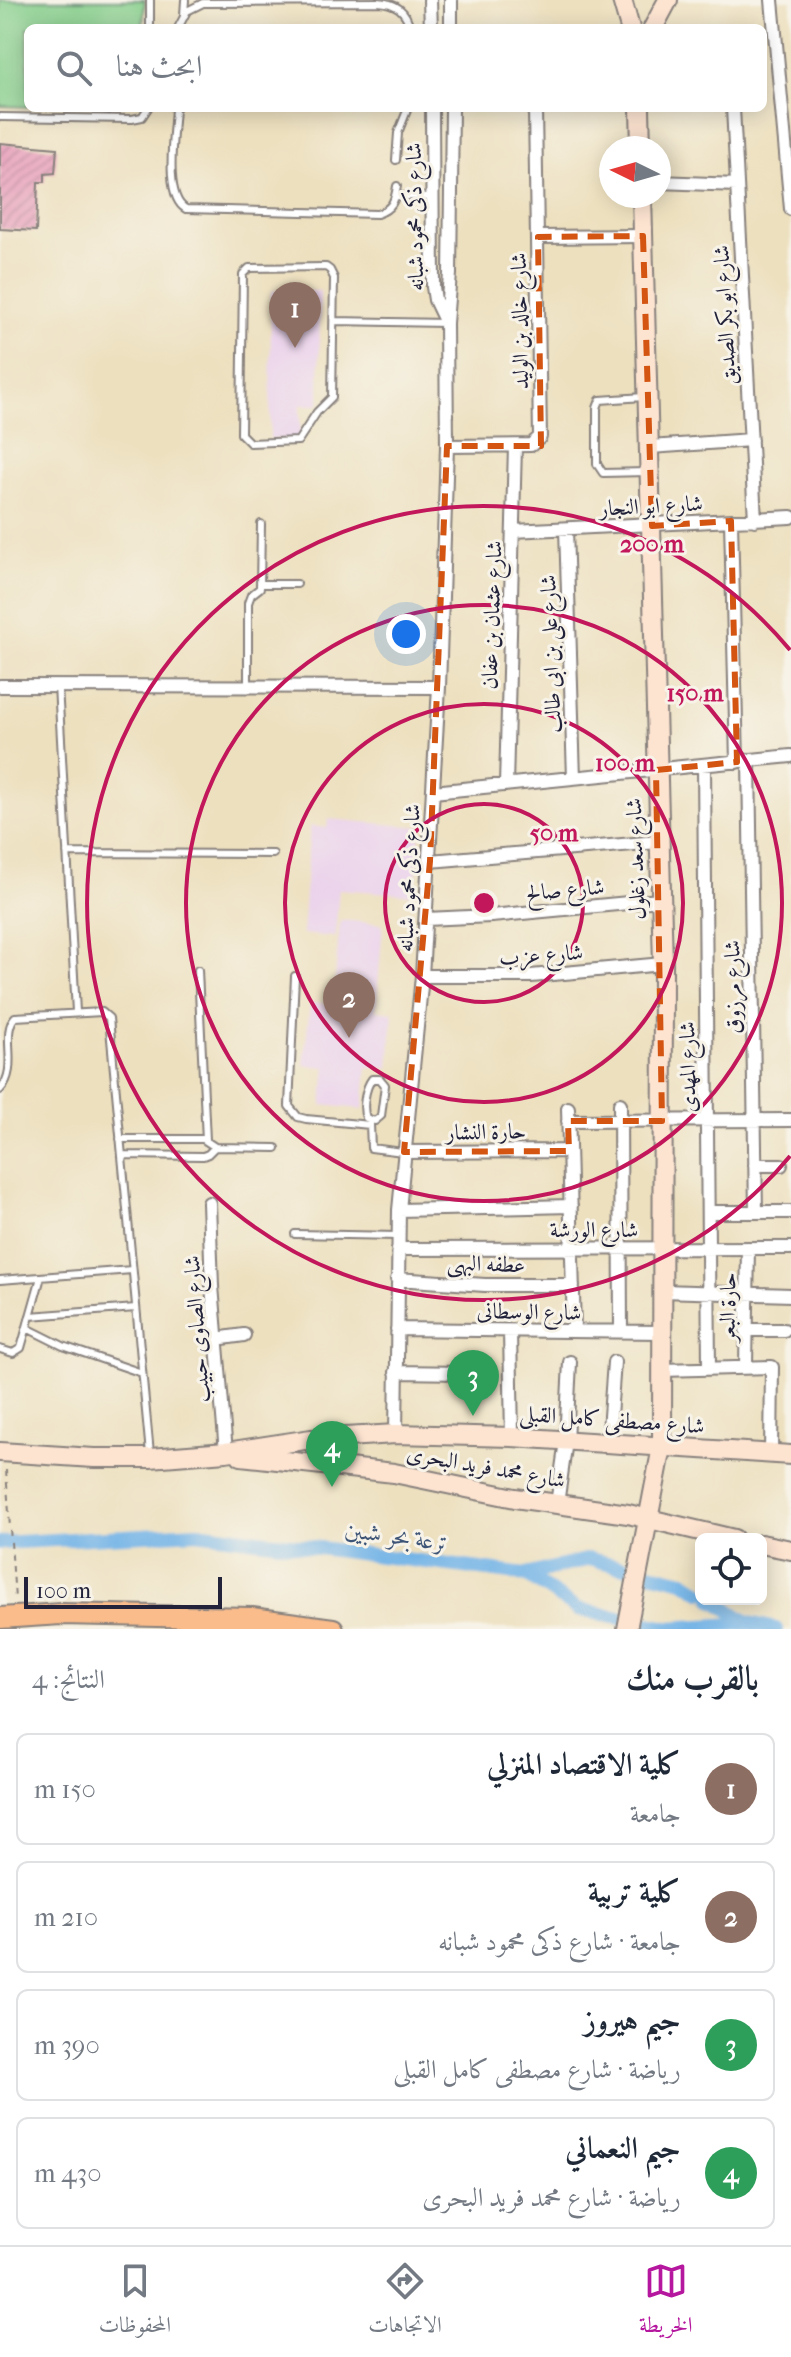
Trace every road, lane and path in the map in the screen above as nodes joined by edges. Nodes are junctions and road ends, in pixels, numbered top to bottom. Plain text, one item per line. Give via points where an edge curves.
1 (150, 0) edge
2 (185, 0) edge
3 (430, 0) edge
4 (451, 0) edge
5 (622, 0) edge
6 (668, 0) edge
7 (772, 0) edge
8 (288, 1) edge
9 (312, 1) edge
10 (184, 15) junction
11 (150, 24) edge
12 (180, 24) edge
13 (409, 24) edge
14 (431, 24) edge
15 (451, 24) edge
16 (629, 24) edge
17 (655, 24) edge
18 (777, 61) junction
19 (767, 62) edge
20 (786, 102) edge
21 (146, 112) edge
22 (175, 112) edge
23 (406, 112) edge
24 (432, 112) edge
25 (452, 112) edge
26 (535, 112) edge
27 (640, 112) edge
28 (733, 112) edge
29 (0, 117) edge
30 (641, 136) edge
31 (788, 158) edge
32 (396, 160) dead end
33 (671, 182) edge
34 (737, 185) junction
35 (397, 186) dead end
36 (396, 196) junction
37 (433, 197) junction
38 (642, 208) edge
39 (791, 209) edge
40 (643, 236) junction
41 (538, 237) junction
42 (334, 321) junction
43 (446, 323) junction
44 (648, 397) junction
45 (751, 440) junction
46 (447, 446) junction
47 (515, 446) junction
48 (650, 447) junction
49 (650, 471) junction
50 (791, 517) edge
51 (755, 520) junction
52 (731, 521) junction
53 (261, 524) dead end
54 (652, 526) junction
55 (566, 529) junction
56 (513, 531) junction
57 (261, 584) junction
58 (297, 584) dead end
59 (58, 685) junction
60 (0, 686) edge
61 (248, 686) junction
62 (439, 687) junction
63 (791, 756) edge
64 (743, 762) junction
65 (704, 765) junction
66 (656, 770) junction
67 (574, 778) junction
68 (506, 785) junction
69 (433, 792) junction
70 (658, 842) junction
71 (67, 853) junction
72 (273, 854) dead end
73 (430, 861) junction
74 (660, 900) junction
75 (426, 919) junction
76 (663, 964) junction
77 (198, 970) dead end
78 (295, 976) dead end
79 (422, 976) junction
80 (76, 1012) junction
81 (0, 1090) edge
82 (620, 1104) dead end
83 (754, 1120) junction
84 (791, 1120) edge
85 (620, 1121) junction
86 (662, 1121) junction
87 (708, 1121) junction
88 (370, 1123) junction
89 (120, 1139) junction
90 (206, 1140) junction
91 (215, 1147) junction
92 (276, 1148) dead end
93 (569, 1151) junction
94 (404, 1152) junction
95 (122, 1155) junction
96 (755, 1165) junction
97 (781, 1165) dead end
98 (209, 1203) dead end
99 (571, 1206) junction
100 (399, 1210) junction
101 (708, 1212) junction
102 (756, 1212) junction
103 (791, 1212) edge
104 (295, 1234) dead end
105 (398, 1243) junction
106 (748, 1248) junction
107 (791, 1248) edge
108 (572, 1249) junction
109 (620, 1249) junction
110 (662, 1249) junction
111 (708, 1249) junction
112 (132, 1270) junction
113 (41, 1277) junction
114 (397, 1279) junction
115 (0, 1280) edge
116 (573, 1285) junction
117 (662, 1291) junction
118 (708, 1293) junction
119 (747, 1293) junction
120 (791, 1295) edge
121 (136, 1308) junction
122 (30, 1316) junction
123 (27, 1328) junction
124 (397, 1329) junction
125 (746, 1330) junction
126 (784, 1330) dead end
127 (510, 1331) junction
128 (574, 1331) junction
129 (621, 1332) junction
130 (662, 1332) junction
131 (244, 1335) dead end
132 (216, 1339) junction
133 (0, 1349) edge
134 (570, 1362) dead end
135 (614, 1362) dead end
136 (746, 1366) junction
137 (709, 1368) junction
138 (662, 1370) junction
139 (396, 1372) junction
140 (142, 1373) junction
141 (464, 1373) dead end
142 (396, 1434) junction
143 (512, 1437) junction
144 (566, 1441) junction
145 (608, 1443) junction
146 (662, 1447) junction
147 (226, 1452) junction
148 (771, 1454) junction
149 (791, 1455) edge
150 (3, 1458) edge
151 (150, 1458) junction
152 (557, 1504) junction
153 (648, 1526) junction
154 (695, 1533) edge
155 (767, 1545) edge
156 (791, 1550) edge
157 (15, 1597) dead end
158 (0, 1618) edge
159 (61, 1621) edge
160 (333, 1629) edge
161 (627, 1629) edge

1 - 11 lane
2 - 10 lane
3 - 14 street
4 - 15 street
5 - 16 street
6 - 17 street
7 - 18 street
8 - 9 lane
8 - 10 lane via 203,3
9 - 13 lane via 389,3 399,7
10 - 12 lane
18 - 19 street
18 - 20 street
20 - 31 street
21 - 29 lane via 137,119
22 - 36 lane via 172,189 186,209 377,214
23 - 32 lane
24 - 37 street, شارع ذكى محمود شبانه
25 - 43 street, شارع ذكى محمود شبانه
26 - 41 street, شارع خالد بن الوليد
27 - 30 street
28 - 34 street, شارع ابو بكر الصديق
31 - 39 street
33 - 34 street
34 - 45 street, شارع ابو بكر الصديق
35 - 36 lane
36 - 37 lane
37 - 43 street, شارع ذكى محمود شبانه via 433,287
38 - 40 street, شارع سعد زغلول
40 - 41 street
40 - 44 street, شارع سعد زغلول
41 - 47 street, شارع خالد بن الوليد via 540,437 531,445
42 - 42 lane via 330,270 245,270 241,434 246,441 295,442 330,400 335,389
42 - 43 lane
43 - 46 street, شارع ذكى محمود شبانه
44 - 48 street, شارع سعد زغلول
44 - 49 lane via 600,400 597,464 603,473
45 - 48 street
45 - 51 street, شارع ابو بكر الصديق
46 - 47 street
46 - 62 street, شارع ذكى محمود شبانه
47 - 56 street, شارع عثمان بن عفان
48 - 49 street, شارع سعد زغلول
49 - 54 street, شارع سعد زغلول
50 - 51 street, شارع ابو النجار
51 - 52 street, شارع ابو النجار
52 - 54 street, شارع ابو النجار
52 - 64 street, شارع مرزوق
53 - 57 lane
54 - 55 street, شارع ابو النجار
54 - 66 street, شارع سعد زغلول
55 - 56 street, شارع ابو النجار
55 - 67 street, شارع على بن ابى طالب
56 - 68 street, شارع عثمان بن عفان
57 - 58 lane
57 - 61 lane via 248,603
59 - 60 street
59 - 61 street
59 - 71 lane
61 - 62 street
62 - 69 street, شارع ذكى محمود شبانه
63 - 64 street
64 - 65 street
64 - 83 street, شارع مرزوق
65 - 66 street
65 - 87 street, شارع المهدى
66 - 67 street
66 - 70 street, شارع سعد زغلول
67 - 68 street
68 - 69 street
69 - 73 street, شارع ذكى محمود شبانه
70 - 73 street
70 - 74 street, شارع سعد زغلول
71 - 72 lane
71 - 80 lane
73 - 75 street, شارع ذكى محمود شبانه
74 - 75 street, شارع صالح
74 - 76 street, شارع سعد زغلول
75 - 79 street, شارع ذكى محمود شبانه
76 - 79 street, شارع عزب via 520,977
76 - 86 street, شارع سعد زغلول
77 - 90 lane
78 - 88 lane via 289,1106 306,1119
79 - 94 street, شارع ذكى محمود شبانه
80 - 81 lane via 22,1015 10,1021 10,1072
80 - 89 lane via 102,1012 109,1018
82 - 85 street
83 - 84 street
83 - 87 street
83 - 96 street, شارع مرزوق
85 - 86 street
85 - 93 street via 568,1115
85 - 109 street
86 - 87 street
86 - 110 street, شارع سعد زغلول
87 - 101 street, شارع المهدى
88 - 88 lane via 383,1112 385,1085 376,1078 368,1082 364,1110
88 - 94 lane via 371,1148
89 - 90 lane
89 - 95 lane
90 - 91 lane
91 - 92 lane
91 - 95 lane via 203,1156
93 - 94 street, حارة النشار
93 - 99 street
94 - 100 street, شارع ذكى محمود شبانه
95 - 112 lane
96 - 97 street
96 - 102 street, شارع مرزوق
98 - 132 street, شارع الصاوى حبيب
99 - 100 street
99 - 108 street
100 - 105 street, شارع ذكى محمود شبانه
101 - 102 street
101 - 111 street, شارع المهدى
102 - 103 street
104 - 105 lane
105 - 108 street, شارع الورشة
105 - 114 street, شارع ذكى محمود شبانه
106 - 107 street, شارع الورشة
106 - 111 street, شارع الورشة
106 - 119 street, حارة البعر
108 - 109 street, شارع الورشة
108 - 116 street
109 - 110 street, شارع الورشة
109 - 129 street
110 - 111 street, شارع الورشة
110 - 117 street, شارع سعد زغلول
111 - 118 street, شارع المهدى
112 - 113 lane
112 - 121 lane
113 - 115 lane
113 - 122 lane
114 - 116 street, عطفه البهى
114 - 124 street, شارع ذكى محمود شبانه
116 - 128 street
117 - 118 street
117 - 130 street, شارع سعد زغلول
118 - 119 street
118 - 137 street, شارع المهدى
119 - 120 street
119 - 125 street, حارة البعر
121 - 122 lane
121 - 140 lane
122 - 123 lane
123 - 133 lane via 20,1351
123 - 140 lane
124 - 127 street, شارع الوسطانى
124 - 139 street, شارع ذكى محمود شبانه
125 - 126 street
125 - 136 street, حارة البعر
127 - 128 street, شارع الوسطانى
127 - 143 street
128 - 129 street, شارع الوسطانى
129 - 130 street, شارع الوسطانى
130 - 138 street, شارع سعد زغلول
131 - 132 street
132 - 147 street, شارع الصاوى حبيب
134 - 144 street
135 - 145 street
136 - 137 street
136 - 148 street via 772,1367
137 - 138 street
138 - 146 street, شارع سعد زغلول
139 - 141 street
139 - 142 street, شارع ذكى محمود شبانه
140 - 151 lane
142 - 143 street, شارع مصطفى كامل القبلى
142 - 147 street, شارع مصطفى كامل القبلى
143 - 144 street, شارع مصطفى كامل القبلى
144 - 145 street, شارع مصطفى كامل القبلى
144 - 152 street
145 - 146 street, شارع مصطفى كامل القبلى
146 - 148 street, شارع مصطفى كامل القبلى
146 - 153 street, شارع سعد زغلول
147 - 151 street, شارع مصطفى كامل القبلى
147 - 152 street, شارع محمد فريد البحرى via 370,1469
148 - 149 street, شارع مصطفى كامل القبلى
150 - 151 street, شارع مصطفى كامل القبلى
150 - 157 path
152 - 153 street, شارع محمد فريد البحرى
153 - 154 street, شارع محمد فريد البحرى
153 - 161 street, شارع سعد زغلول
155 - 156 street
158 - 159 main road
159 - 160 main road via 252,1618

